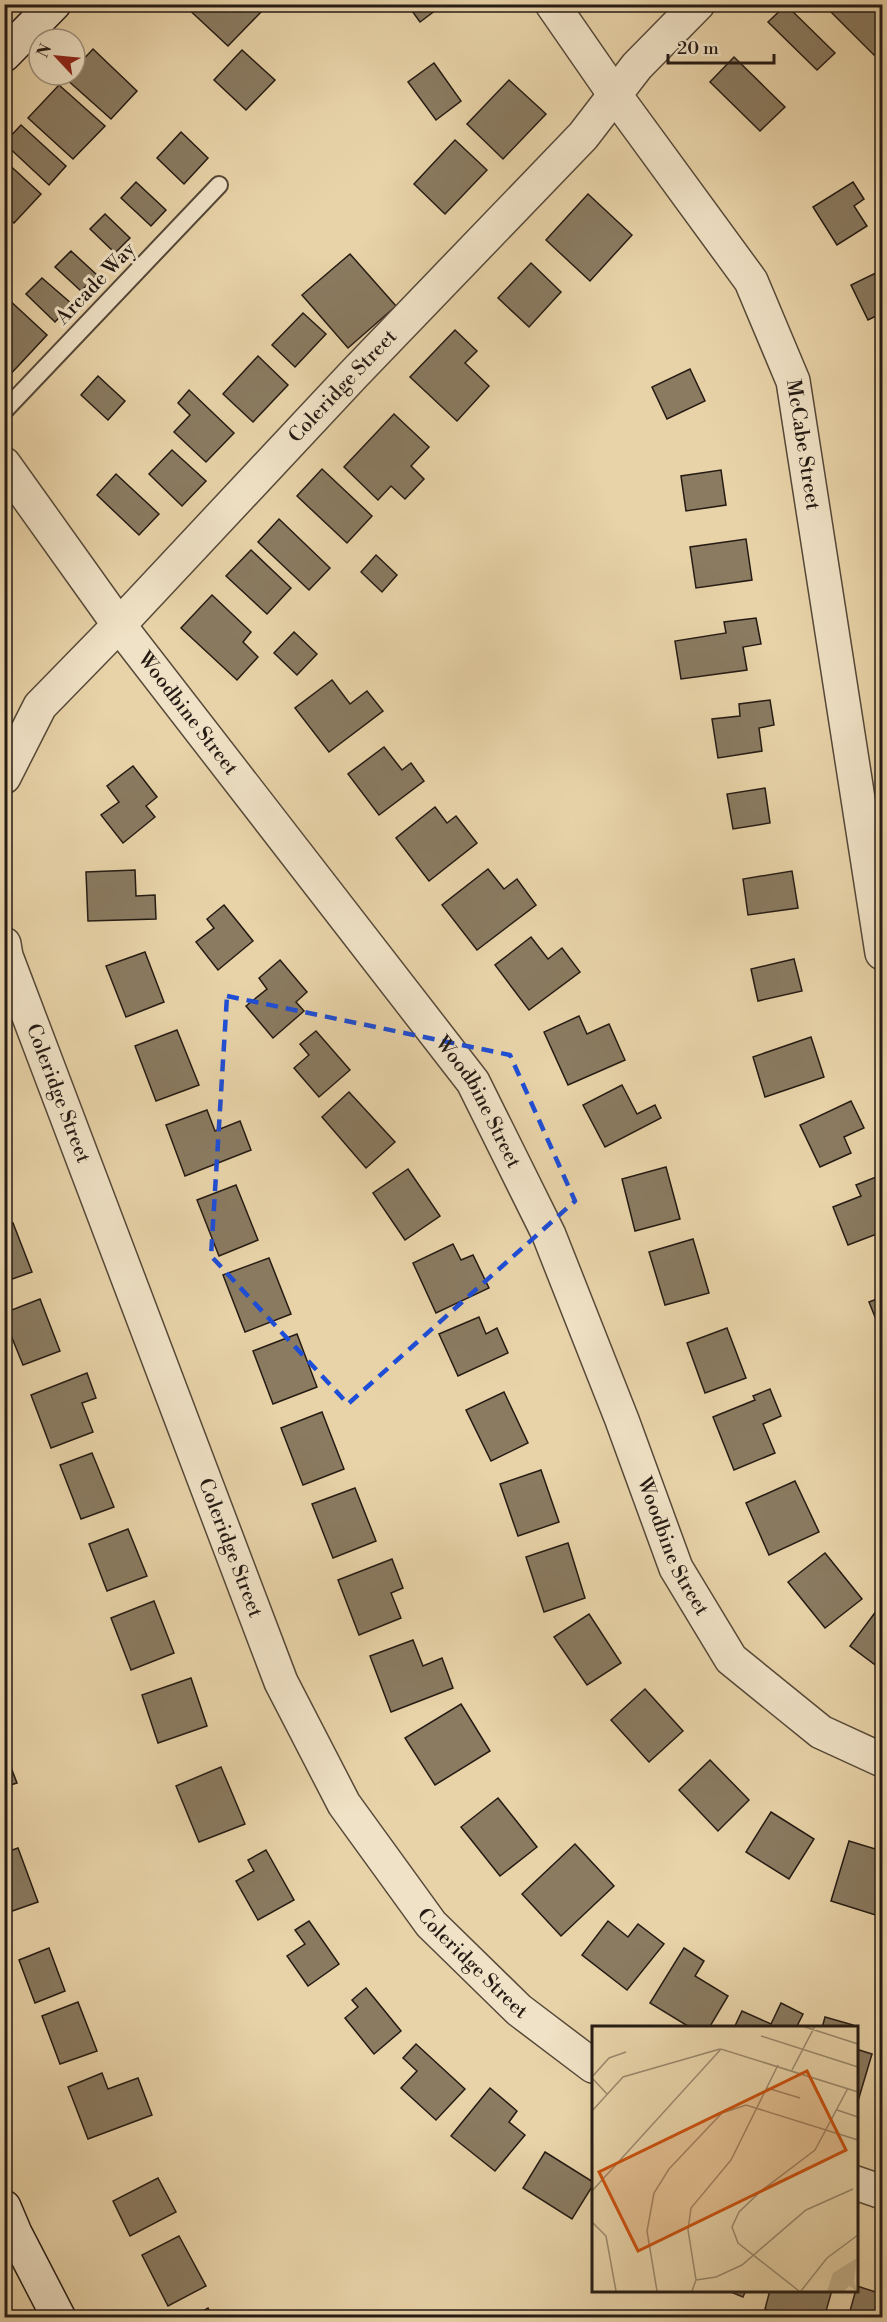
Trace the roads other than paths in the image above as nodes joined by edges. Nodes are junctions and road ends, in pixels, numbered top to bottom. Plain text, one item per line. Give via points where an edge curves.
1 (54, 4) edge
2 (552, 4) edge
3 (698, 4) edge
4 (4, 55) edge
5 (615, 94) junction
6 (219, 185) dead end
7 (4, 411) edge
8 (4, 464) edge
9 (119, 625) junction
10 (4, 777) edge
11 (4, 944) edge
12 (882, 953) edge
13 (882, 1760) edge
14 (592, 2065) edge
15 (857, 2185) edge
16 (882, 2192) edge
17 (4, 2207) edge
18 (59, 2318) edge

1 - 4 street
2 - 5 street, McCabe Street
3 - 5 street, Coleridge Street
5 - 9 street, Coleridge Street via 583,136
5 - 12 street, McCabe Street via 751,281 793,381
6 - 7 lane, Arcade Way
8 - 9 street, Woodbine Street
9 - 10 street, Coleridge Street via 40,706
9 - 13 street, Woodbine Street via 473,1082 549,1235 676,1568 731,1659 821,1732
11 - 14 street, Coleridge Street via 281,1682 344,1804 430,1924 519,2010
15 - 16 street
17 - 18 street

